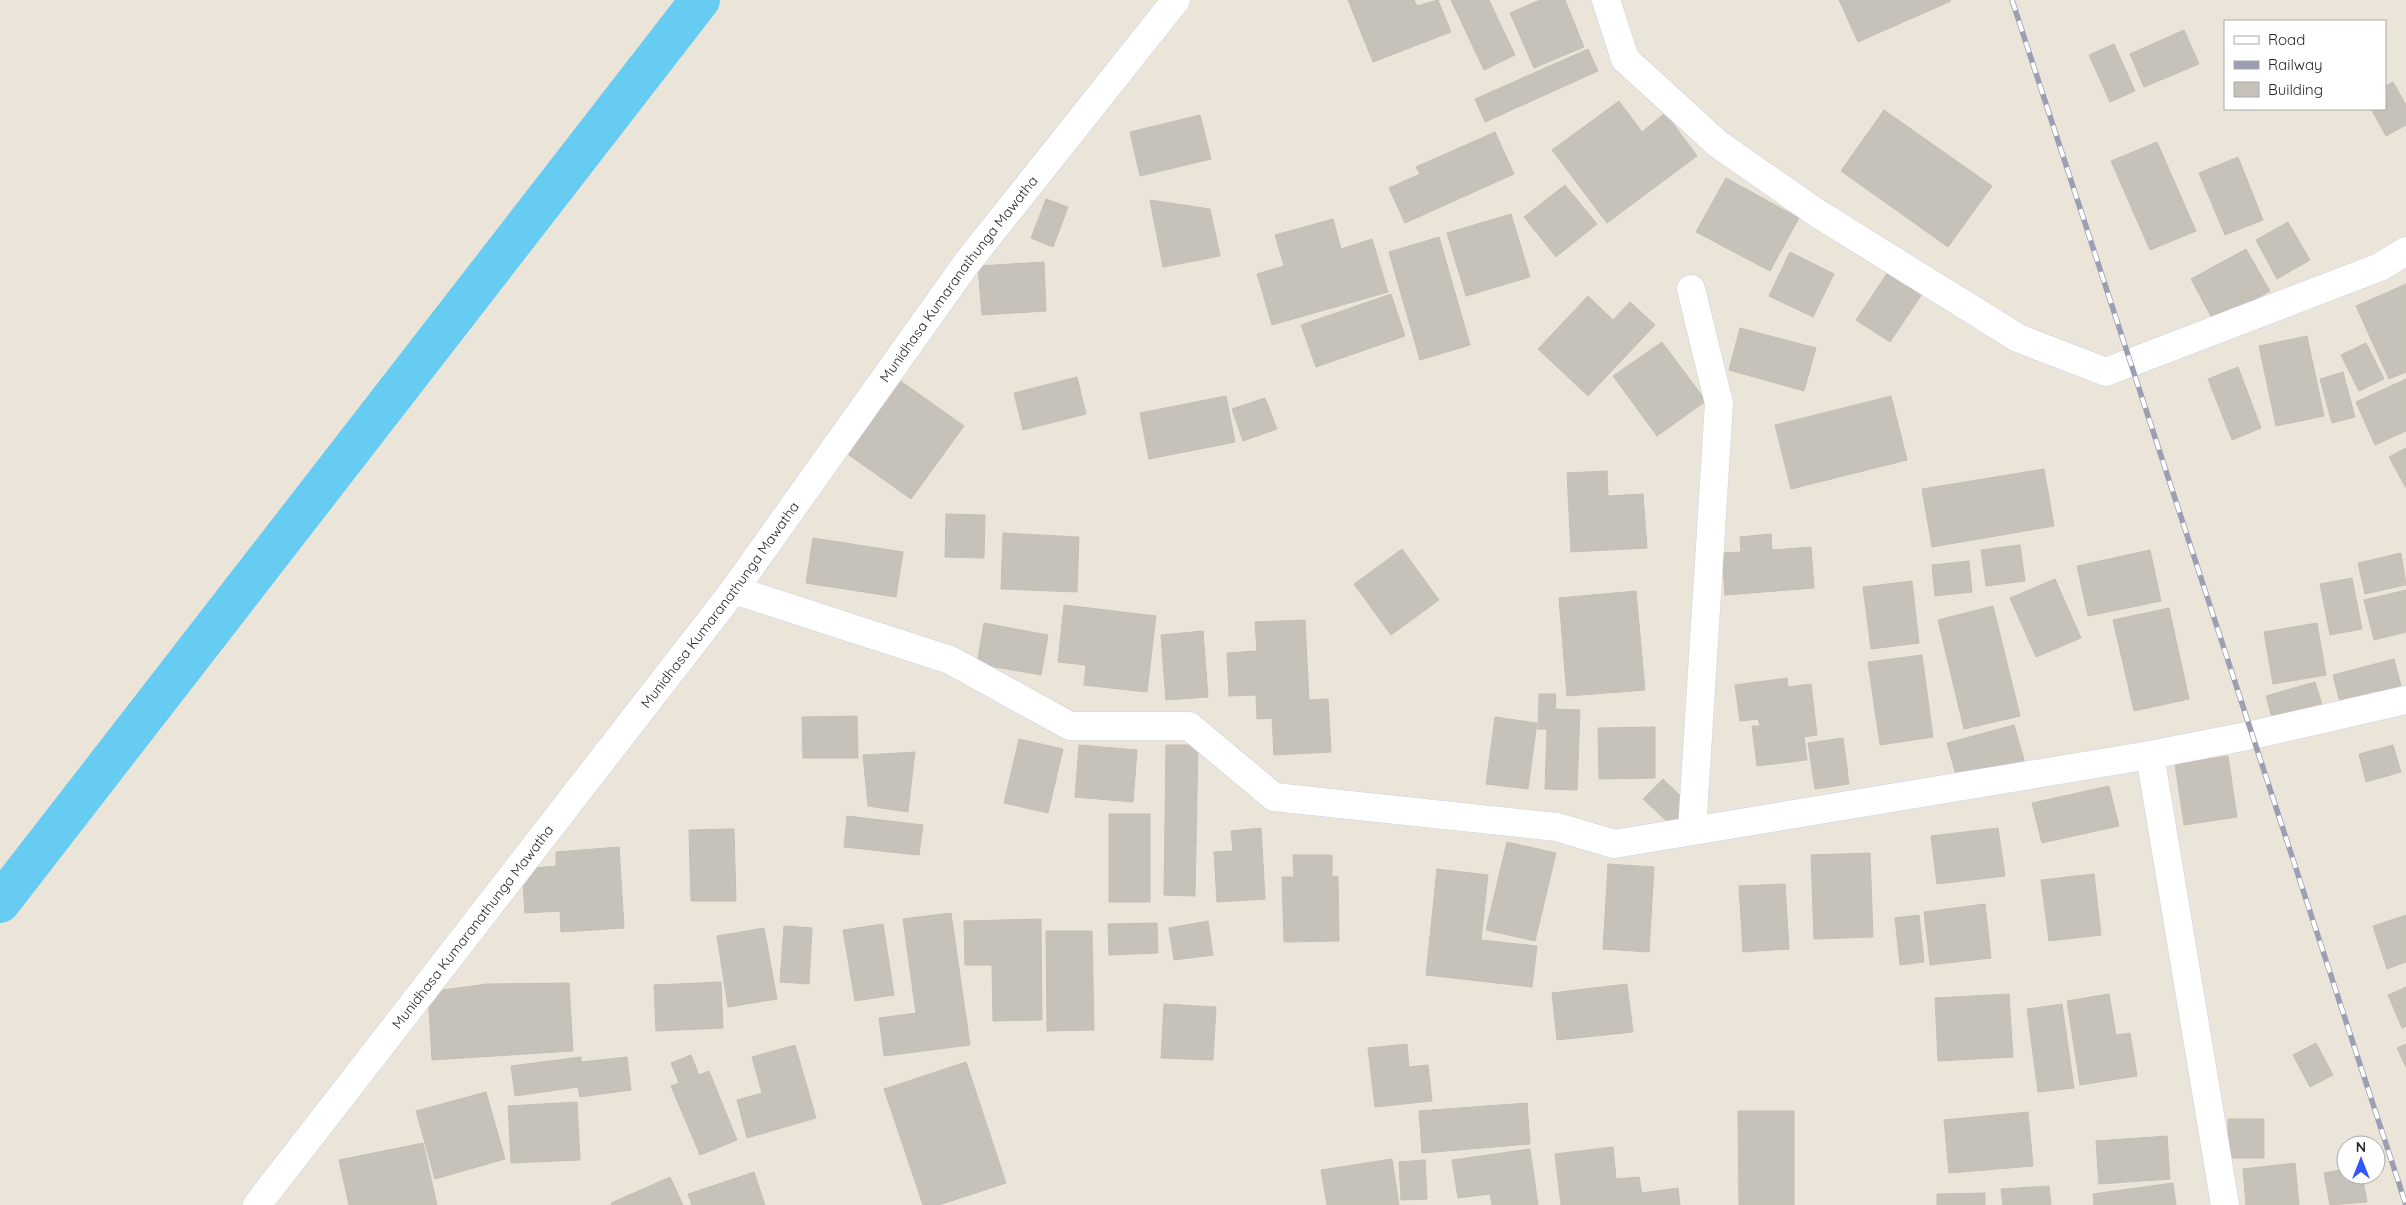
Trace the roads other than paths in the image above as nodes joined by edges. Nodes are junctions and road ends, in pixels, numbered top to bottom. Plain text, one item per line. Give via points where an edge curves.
1 (1176, 0) edge
2 (1606, 0) edge
3 (2406, 251) edge
4 (1691, 289) dead end
5 (734, 590) junction
6 (2406, 700) edge
7 (2150, 755) junction
8 (1692, 831) junction
9 (257, 1205) edge
10 (2225, 1205) edge

1 - 5 street, Munidhasa Kumaranathunga Mawatha via 966,264
2 - 3 street via 1625,59 1718,144 1818,213 2018,338 2106,372 2380,267
4 - 8 street via 1720,403
5 - 8 street via 950,660 1070,726 1189,726 1274,797 1557,827 1614,844
5 - 9 street, Munidhasa Kumaranathunga Mawatha
6 - 7 street
7 - 8 street
7 - 10 street

